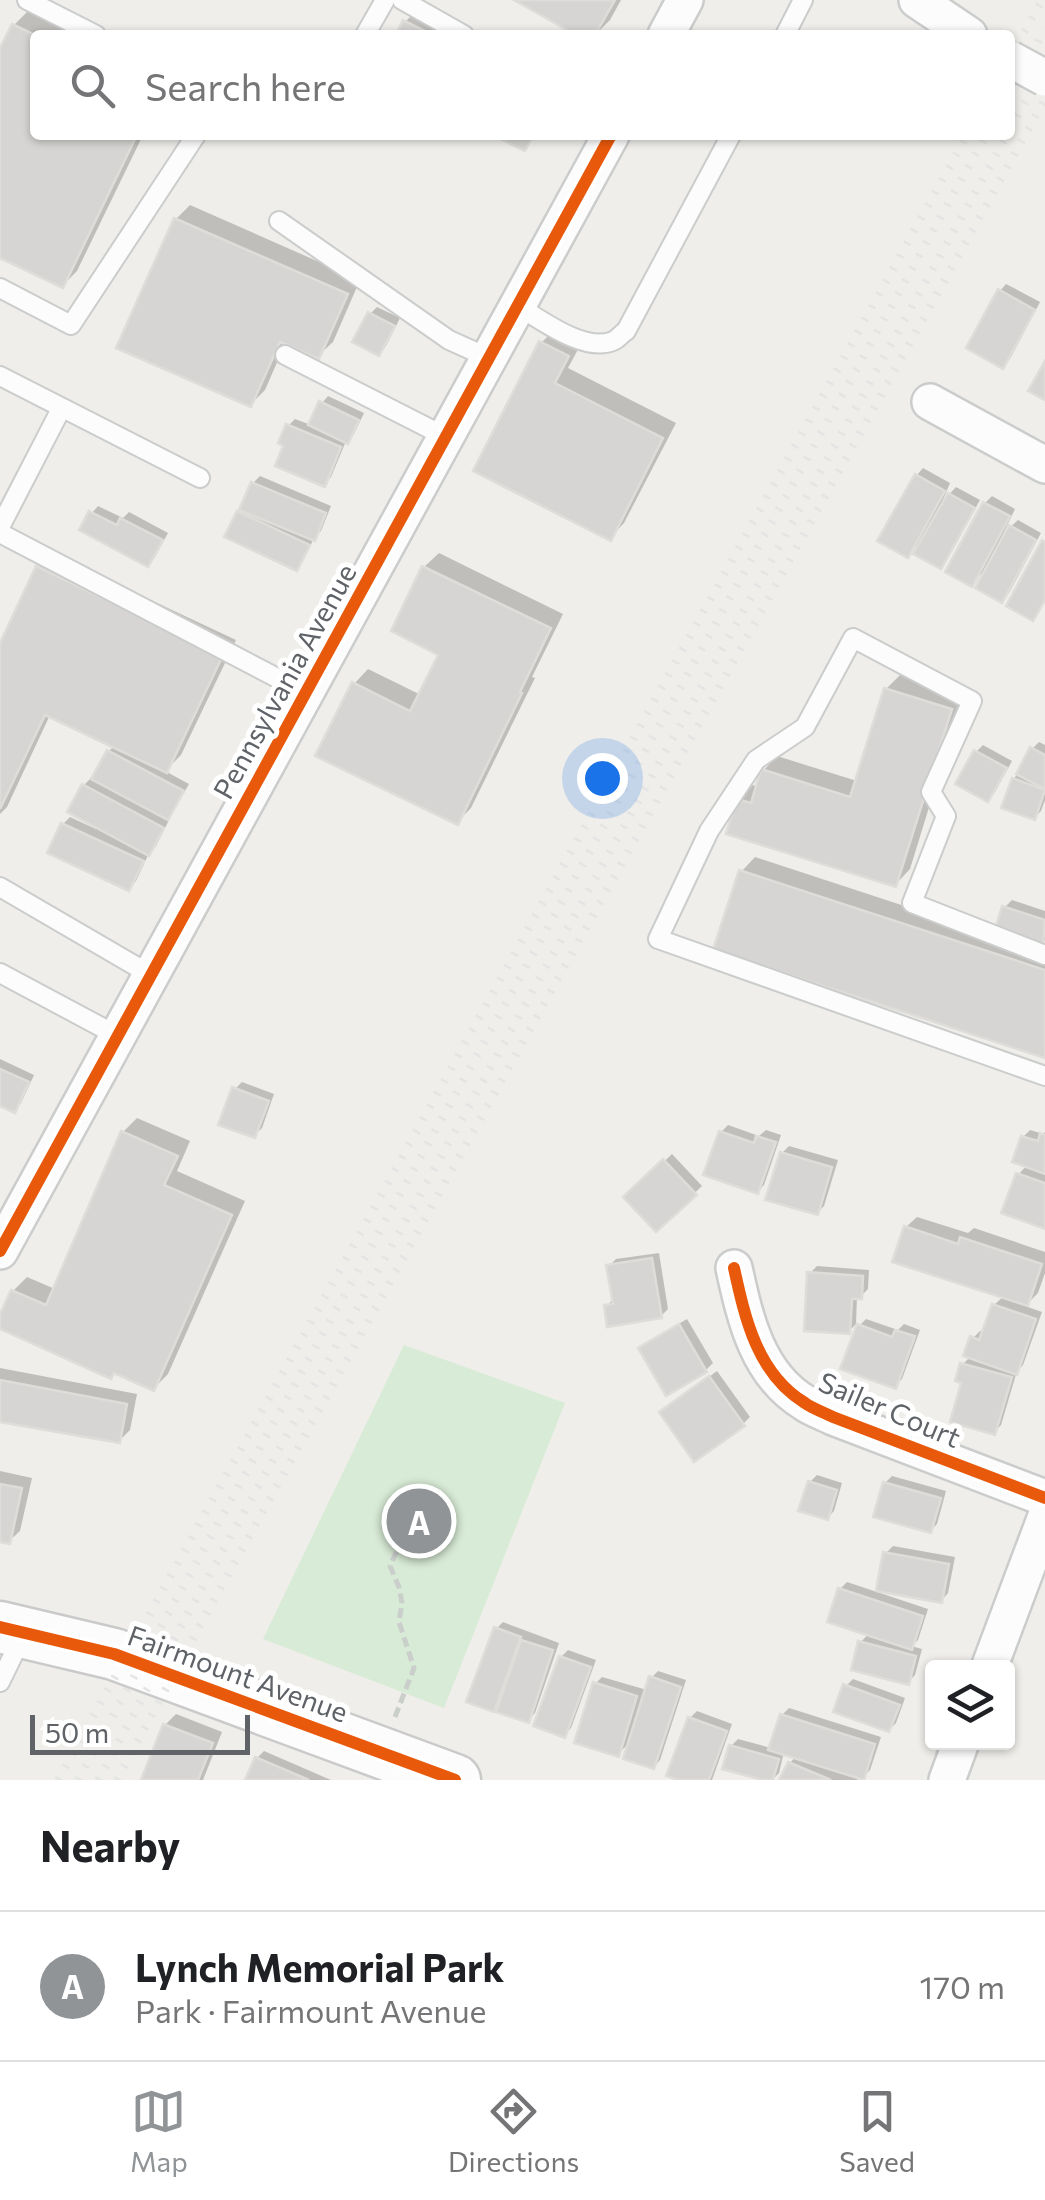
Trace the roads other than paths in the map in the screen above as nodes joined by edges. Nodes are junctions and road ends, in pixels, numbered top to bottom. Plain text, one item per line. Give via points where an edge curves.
1 (27, 0) edge
2 (385, 0) edge
3 (402, 0) edge
4 (685, 0) edge
5 (804, 0) edge
6 (917, 0) edge
7 (86, 30) edge
8 (368, 30) edge
9 (455, 30) edge
10 (669, 30) edge
11 (788, 30) edge
12 (962, 30) edge
13 (1015, 61) edge
14 (1045, 78) edge
15 (193, 140) edge
16 (608, 140) edge
17 (728, 140) edge
18 (279, 221) dead end
19 (0, 288) edge
20 (518, 306) junction
21 (285, 355) dead end
22 (489, 358) junction
23 (0, 376) edge
24 (930, 402) dead end
25 (61, 409) junction
26 (446, 437) junction
27 (1045, 465) edge
28 (200, 478) dead end
29 (0, 530) edge
30 (306, 693) junction
31 (0, 887) edge
32 (1045, 955) edge
33 (0, 973) edge
34 (151, 974) junction
35 (118, 1036) junction
36 (1045, 1076) edge
37 (1, 1245) edge
38 (734, 1268) dead end
39 (1045, 1498) edge
40 (1045, 1519) edge
41 (12, 1630) edge
42 (992, 1660) edge
43 (0, 1682) edge
44 (958, 1750) edge
45 (390, 1764) edge
46 (455, 1780) edge
47 (947, 1780) edge

1 - 7 lane
2 - 8 lane
3 - 9 lane
4 - 10 street
5 - 11 lane
6 - 12 street
13 - 14 street, bridge
15 - 19 lane via 70,325
16 - 20 street, Pennsylvania Avenue
17 - 20 lane via 626,331 613,341 589,344
18 - 22 lane via 449,340
20 - 22 street, Pennsylvania Avenue
21 - 26 lane
22 - 26 street, Pennsylvania Avenue
23 - 25 lane
24 - 27 street
25 - 28 lane
25 - 29 lane
26 - 30 street, Pennsylvania Avenue
29 - 30 lane
30 - 34 street, Pennsylvania Avenue
31 - 34 lane
32 - 36 lane via 912,903 946,816 931,792 972,701 853,638 805,726 756,760 710,831 658,939
33 - 35 lane
34 - 35 street, Pennsylvania Avenue
35 - 37 street, Pennsylvania Avenue
38 - 39 street, Sailer Court via 763,1360 804,1403
40 - 42 street
41 - 43 lane
41 - 45 street, Fairmount Avenue via 114,1654
44 - 47 street
45 - 46 street, Fairmount Avenue

